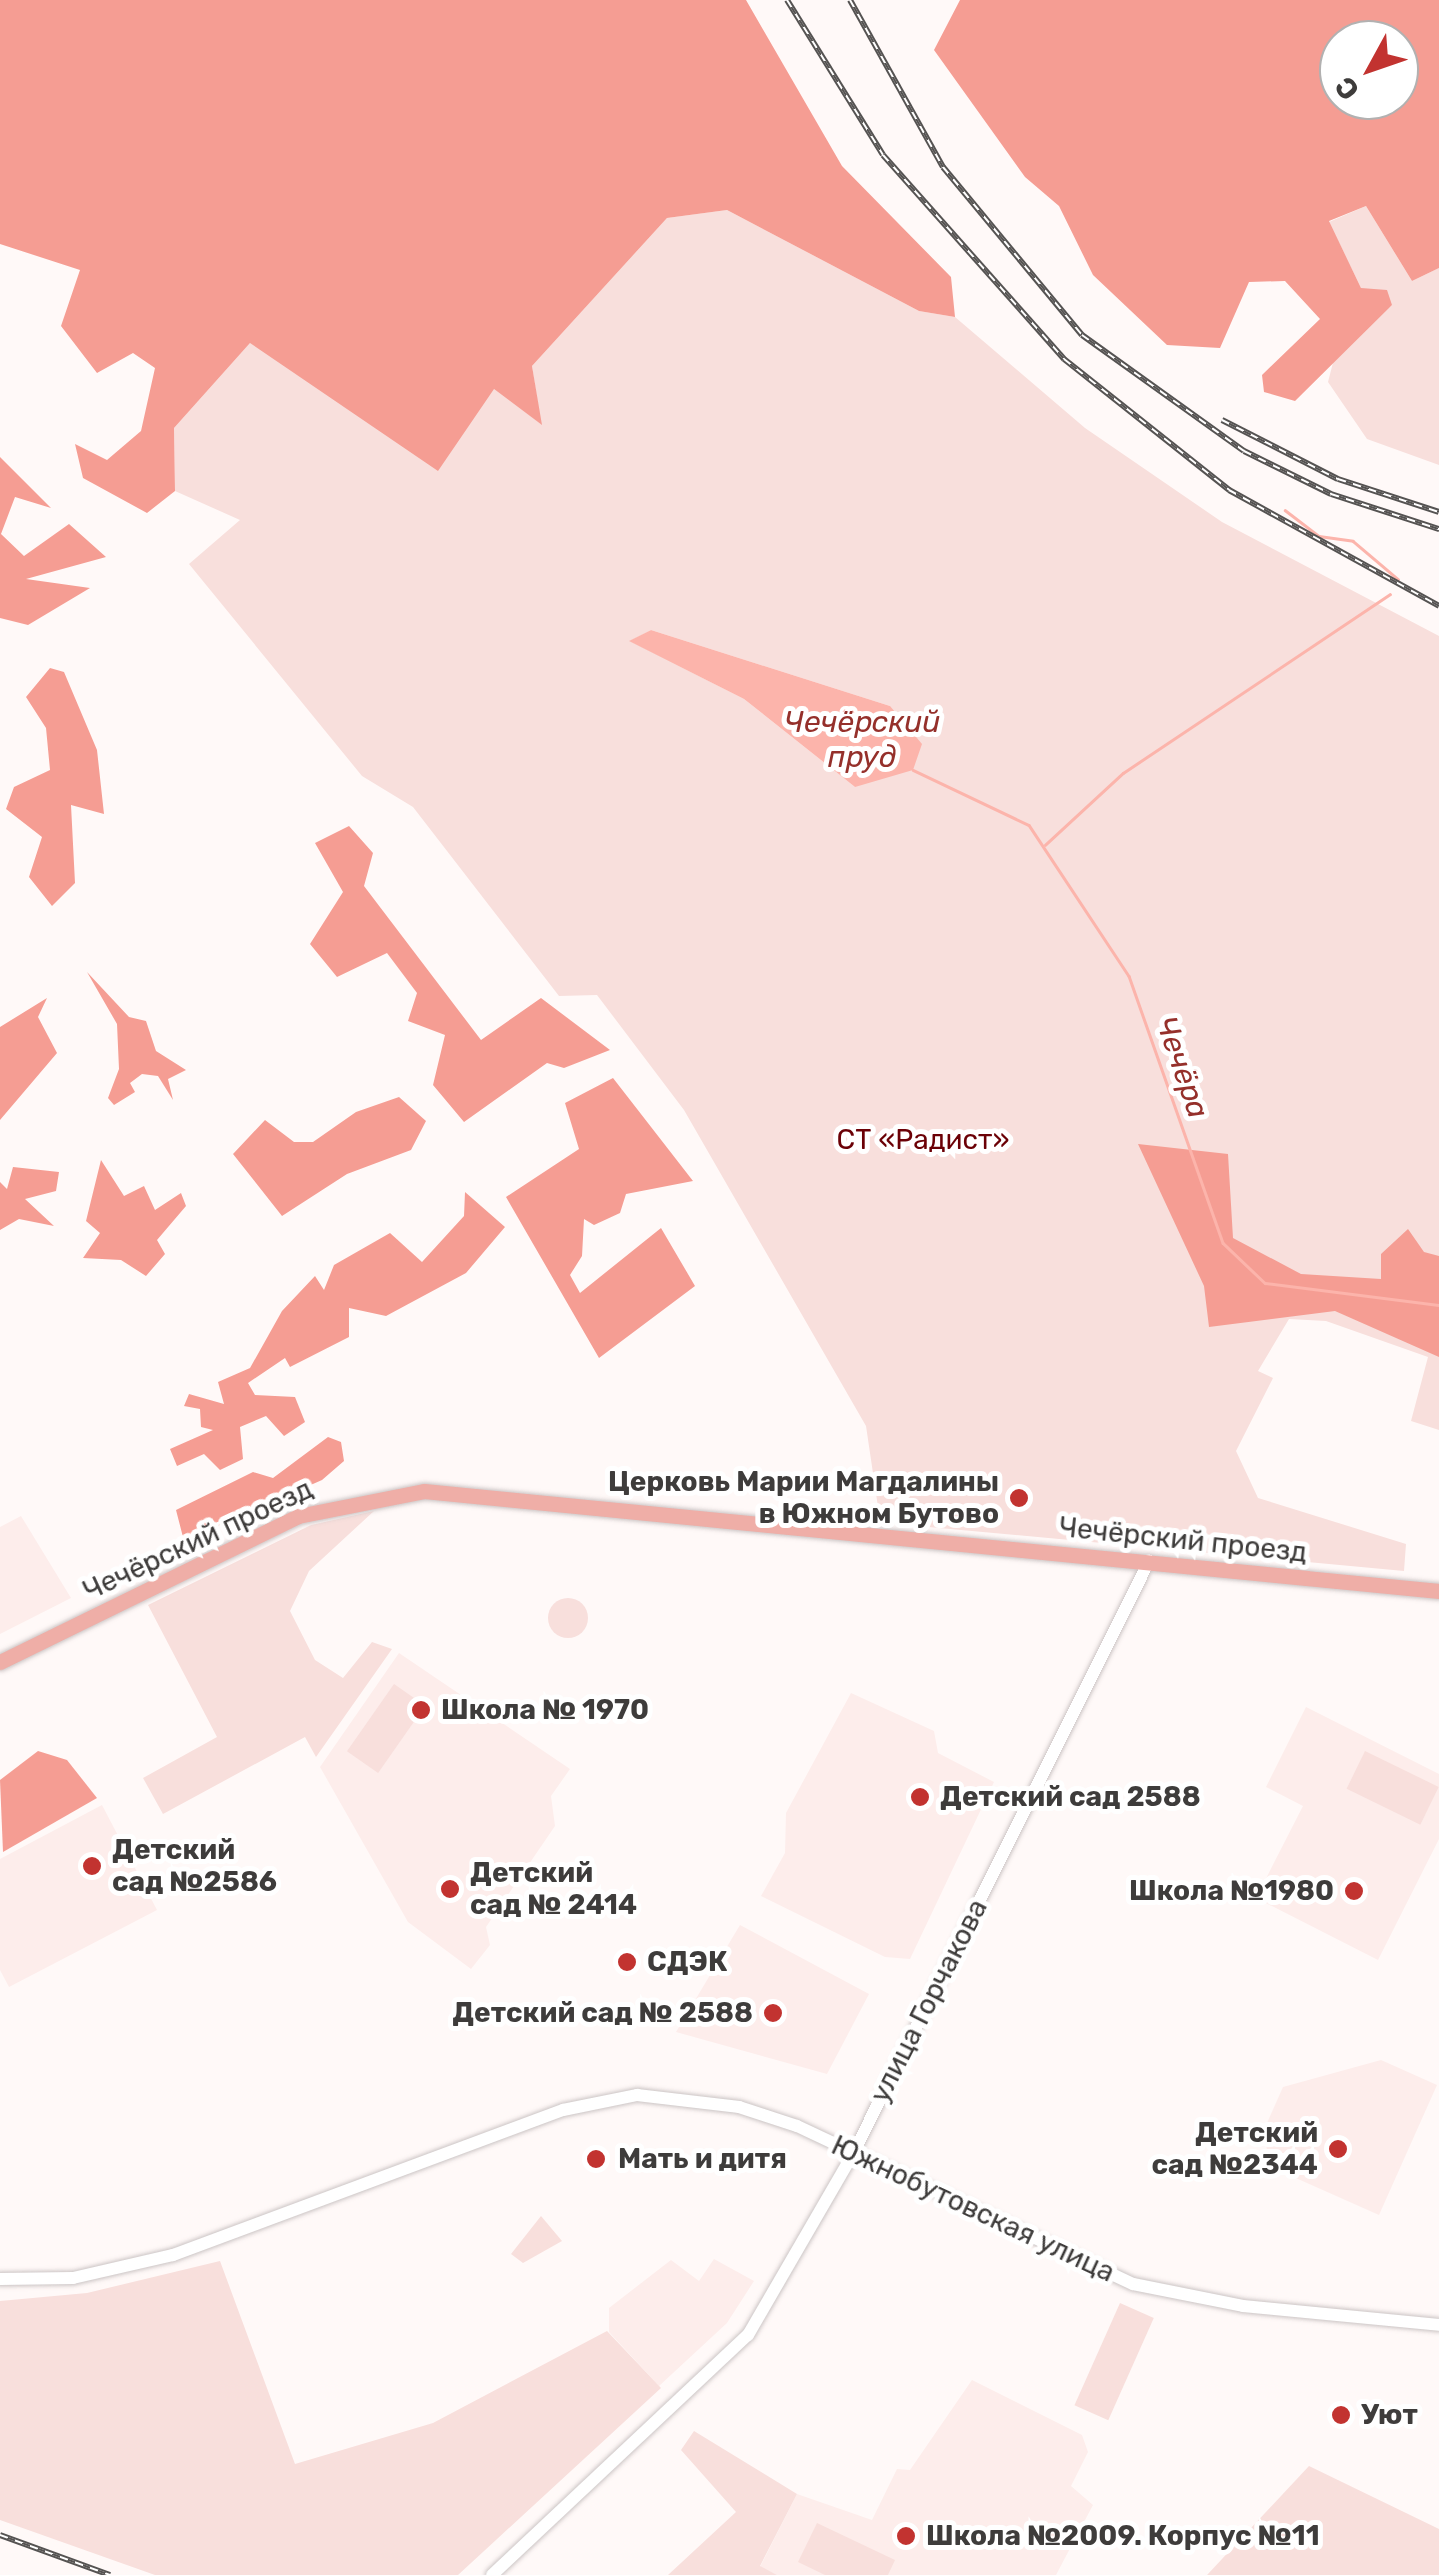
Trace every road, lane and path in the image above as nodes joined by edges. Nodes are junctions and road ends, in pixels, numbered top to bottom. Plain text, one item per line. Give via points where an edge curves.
1 (1149, 1561) junction
2 (1439, 1591) edge
3 (0, 1662) edge
4 (854, 2152) junction
5 (0, 2279) edge
6 (1439, 2325) edge
7 (492, 2575) edge

1 - 2 main road, Чечёрский проезд
1 - 3 main road, Чечёрский проезд via 520,1496 405,1492 298,1516
1 - 4 street, улица Горчакова
4 - 5 street, Южнобутовская улица via 740,2107 624,2096 563,2110 204,2246 73,2278
4 - 6 street, Южнобутовская улица via 1134,2284 1243,2306
4 - 7 street, улица Горчакова via 748,2335

